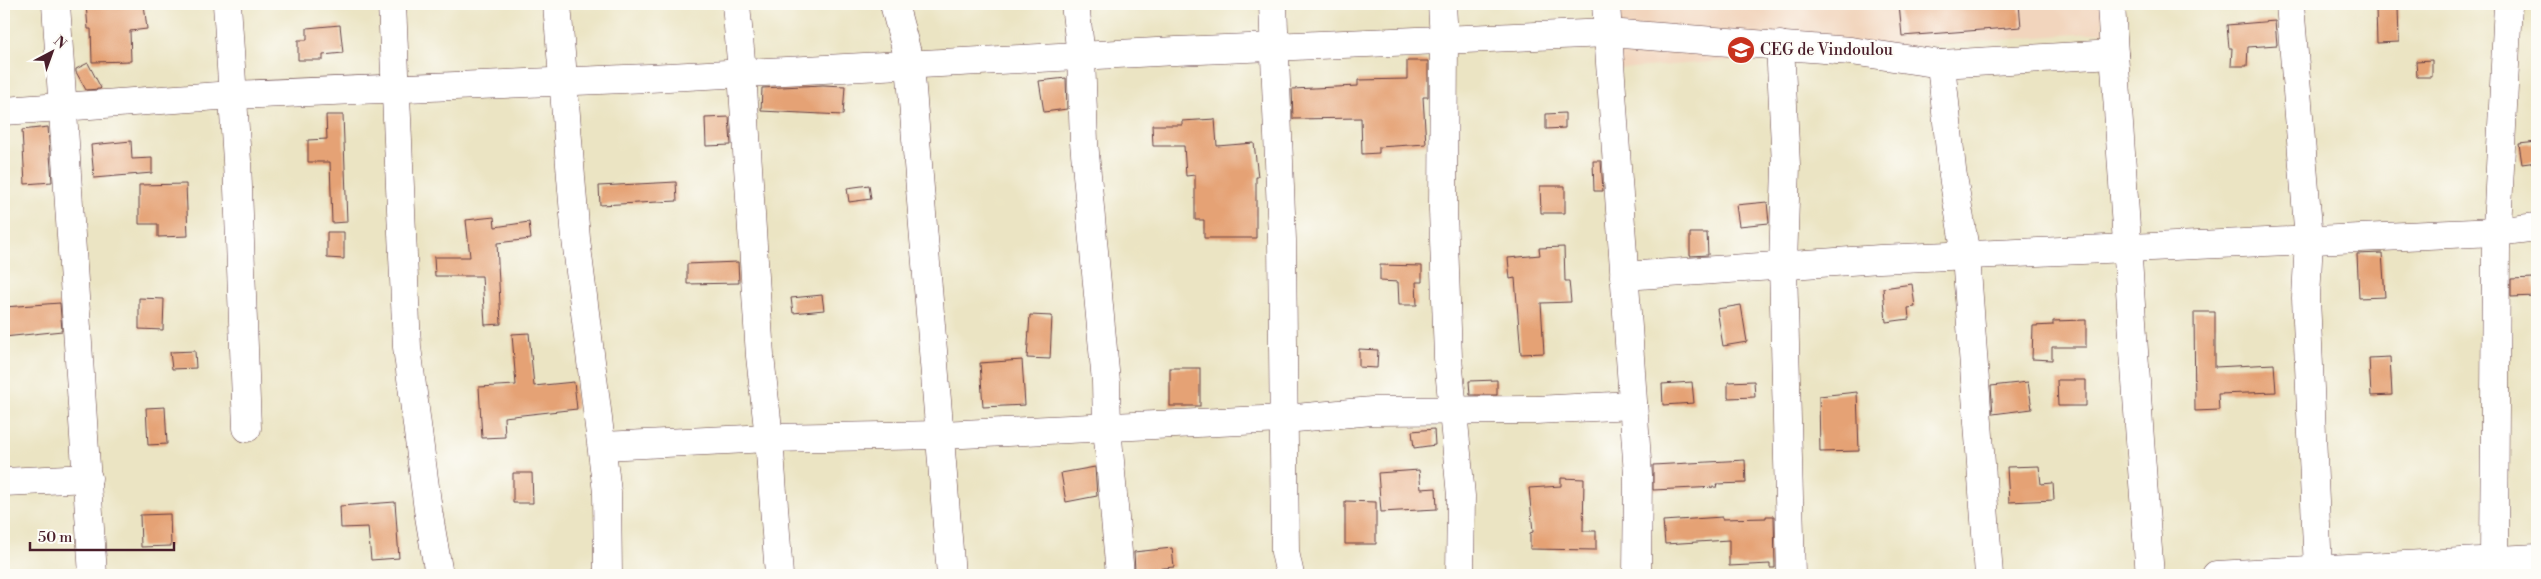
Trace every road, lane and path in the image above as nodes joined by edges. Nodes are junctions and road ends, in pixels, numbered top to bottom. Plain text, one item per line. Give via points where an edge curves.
1 (56, 4) edge
2 (228, 4) edge
3 (392, 4) edge
4 (557, 4) edge
5 (736, 4) edge
6 (894, 4) edge
7 (1075, 4) edge
8 (1273, 4) edge
9 (1442, 4) edge
10 (1606, 4) edge
11 (2111, 4) edge
12 (2290, 4) edge
13 (2508, 4) edge
14 (1608, 33) junction
15 (1444, 40) junction
16 (1780, 45) junction
17 (1275, 47) junction
18 (2114, 54) junction
19 (1081, 56) junction
20 (910, 64) junction
21 (1941, 64) junction
22 (742, 72) junction
23 (564, 80) junction
24 (394, 88) junction
25 (233, 95) junction
26 (64, 107) junction
27 (4, 111) edge
28 (2537, 227) edge
29 (2496, 232) junction
30 (2309, 240) junction
31 (2128, 248) junction
32 (1966, 256) junction
33 (1783, 266) junction
34 (1624, 276) junction
35 (1633, 405) junction
36 (1452, 410) junction
37 (1285, 418) junction
38 (247, 428) dead end
39 (1107, 428) junction
40 (941, 435) junction
41 (769, 438) junction
42 (603, 446) junction
43 (88, 478) junction
44 (4, 482) edge
45 (2537, 558) edge
46 (2494, 561) junction
47 (2318, 570) junction
48 (2371, 571) edge
49 (93, 575) edge
50 (440, 575) edge
51 (608, 575) edge
52 (779, 575) edge
53 (951, 575) edge
54 (1120, 575) edge
55 (1290, 575) edge
56 (1460, 575) edge
57 (1637, 575) edge
58 (1790, 575) edge
59 (1989, 575) edge
60 (2150, 575) edge
61 (2216, 575) edge

1 - 26 street
2 - 25 street
3 - 24 street
4 - 23 street
5 - 22 street
6 - 20 street
7 - 19 street
8 - 17 street
9 - 15 street
10 - 14 street
11 - 18 street
12 - 30 street
13 - 29 street
14 - 15 street
14 - 16 street
14 - 34 street
15 - 17 street
15 - 36 street via 1443,210
16 - 21 street
16 - 33 street via 1786,165
17 - 19 street
17 - 37 street
18 - 21 street
18 - 31 street
19 - 20 street
19 - 39 street via 1084,142 1106,382
20 - 22 street
20 - 40 street
21 - 32 street via 1952,170
22 - 23 street
22 - 41 street via 760,356
23 - 24 street
23 - 42 street via 576,239
24 - 25 street
24 - 50 street via 407,348 428,510
25 - 26 street
25 - 38 street
26 - 27 street
26 - 43 street
28 - 29 street
29 - 30 street
29 - 46 street
30 - 31 street
30 - 47 street via 2306,298
31 - 32 street
31 - 60 street via 2136,408
32 - 33 street
32 - 59 street
33 - 34 street
33 - 58 street
34 - 35 street
35 - 36 street
35 - 57 street via 1639,518
36 - 37 street via 1372,411
36 - 56 street via 1461,496
37 - 39 street
37 - 55 street via 1285,552
39 - 40 street
39 - 54 street
40 - 41 street
40 - 53 street
41 - 42 street
41 - 52 street
42 - 51 street via 608,501
43 - 44 street
43 - 49 street
45 - 46 street
46 - 48 street
47 - 48 street
47 - 61 street

